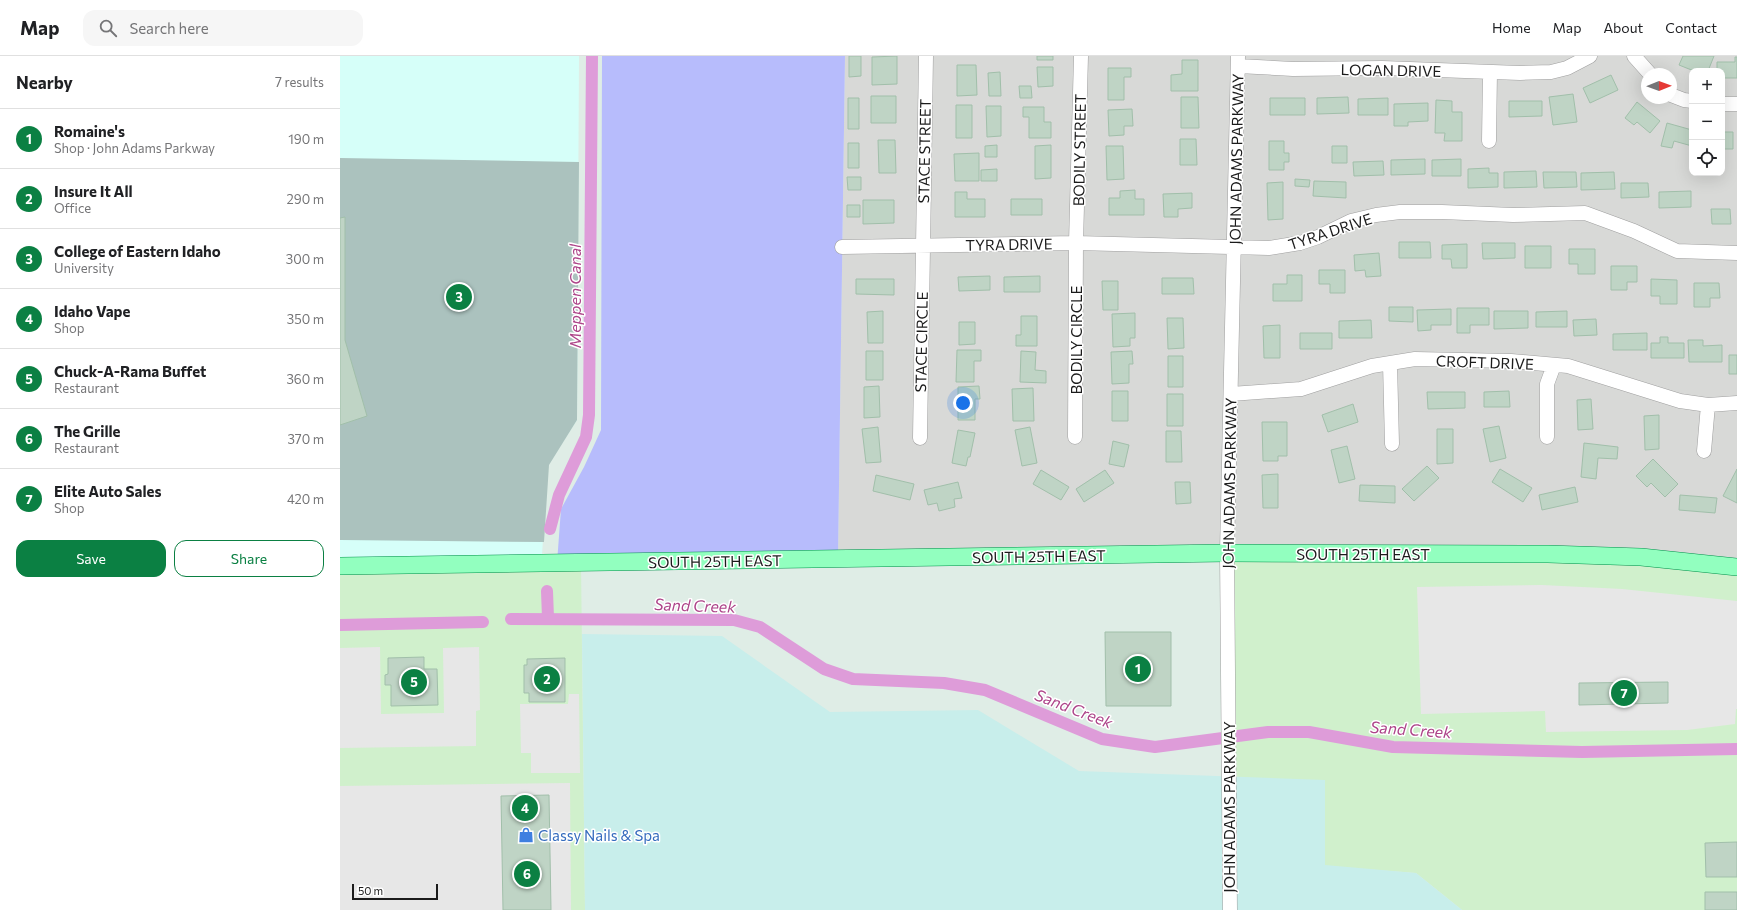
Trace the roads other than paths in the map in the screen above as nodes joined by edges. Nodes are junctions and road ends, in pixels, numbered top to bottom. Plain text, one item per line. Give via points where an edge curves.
1 (926, 56) edge
2 (1081, 56) edge
3 (1590, 56) edge
4 (1634, 56) edge
5 (1238, 61) edge
6 (1382, 62) edge
7 (1645, 68) edge
8 (1490, 72) junction
9 (1677, 97) edge
10 (1689, 101) edge
11 (1725, 104) edge
12 (1737, 104) edge
13 (1489, 141) dead end
14 (1076, 243) junction
15 (923, 246) junction
16 (842, 247) dead end
17 (1234, 247) junction
18 (1737, 253) edge
19 (1390, 363) junction
20 (1554, 365) junction
21 (1232, 394) junction
22 (1737, 403) edge
23 (1708, 405) junction
24 (1075, 437) dead end
25 (1547, 437) dead end
26 (920, 438) dead end
27 (1392, 444) dead end
28 (1704, 451) dead end
29 (1227, 553) junction
30 (340, 566) edge
31 (1737, 567) edge
32 (1230, 910) edge

1 - 15 street, STACE STREET
2 - 14 street, BODILY STREET
3 - 8 street, LOGAN DRIVE via 1551,72
4 - 7 street
5 - 6 street, LOGAN DRIVE via 1293,69
5 - 17 street, JOHN ADAMS PARKWAY
6 - 8 street, LOGAN DRIVE
8 - 13 street
9 - 10 street
11 - 12 street
14 - 15 street, TYRA DRIVE
14 - 17 street, TYRA DRIVE
14 - 24 street, BODILY CIRCLE
15 - 16 street, TYRA DRIVE
15 - 26 street, STACE CIRCLE
17 - 18 street, TYRA DRIVE via 1285,247 1318,237 1350,221 1400,212 1513,215 1584,213 1677,251
17 - 21 street, JOHN ADAMS PARKWAY
19 - 20 street, CROFT DRIVE via 1415,359 1511,360
19 - 21 street, CROFT DRIVE via 1372,366 1301,389
19 - 27 street
20 - 23 street, CROFT DRIVE via 1568,366 1680,401
20 - 25 street via 1548,384
21 - 29 street, JOHN ADAMS PARKWAY
22 - 23 street, CROFT DRIVE
23 - 28 street
29 - 30 main road, SOUTH 25TH EAST
29 - 31 main road, SOUTH 25TH EAST via 1548,554 1641,557
29 - 32 street, JOHN ADAMS PARKWAY

